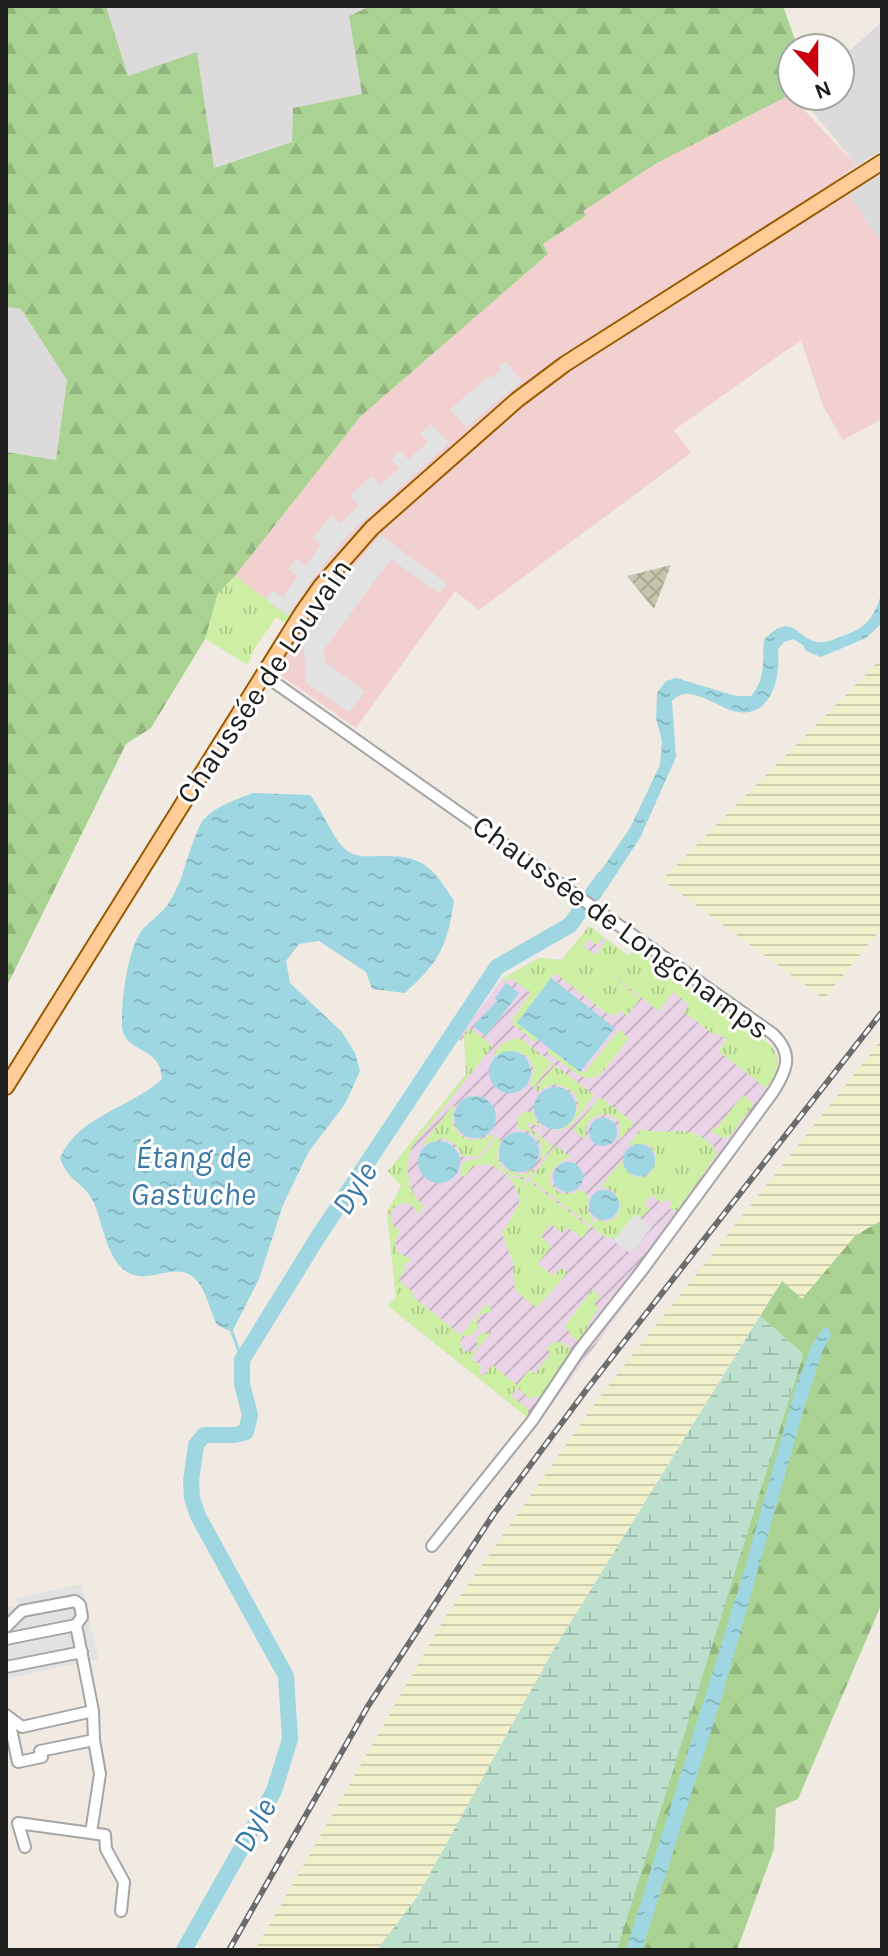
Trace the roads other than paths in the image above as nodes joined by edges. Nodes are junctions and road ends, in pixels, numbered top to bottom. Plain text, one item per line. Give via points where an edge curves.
1 (882, 162) edge
2 (264, 675) junction
3 (6, 1087) edge
4 (432, 1546) dead end
5 (76, 1625) junction
6 (6, 1627) edge
7 (6, 1639) edge
8 (82, 1652) junction
9 (6, 1667) edge
10 (93, 1711) junction
11 (6, 1715) edge
12 (6, 1727) edge
13 (94, 1740) junction
14 (91, 1833) junction
15 (25, 1847) dead end
16 (121, 1911) dead end

1 - 2 main road, Chaussée de Louvain via 603,339 517,400 357,543 311,600
2 - 3 main road, Chaussée de Louvain
2 - 4 street, Chaussée de Longchamps via 773,1034 788,1059 786,1071 532,1421
5 - 6 street via 82,1617 75,1601 22,1611
5 - 7 street
5 - 8 street
8 - 9 street
8 - 10 street
10 - 11 street via 22,1727
10 - 13 street
12 - 13 street via 11,1729 18,1762 42,1757 40,1751
13 - 14 street via 100,1774
14 - 15 street via 18,1823
14 - 16 street via 105,1835 106,1849 124,1882

